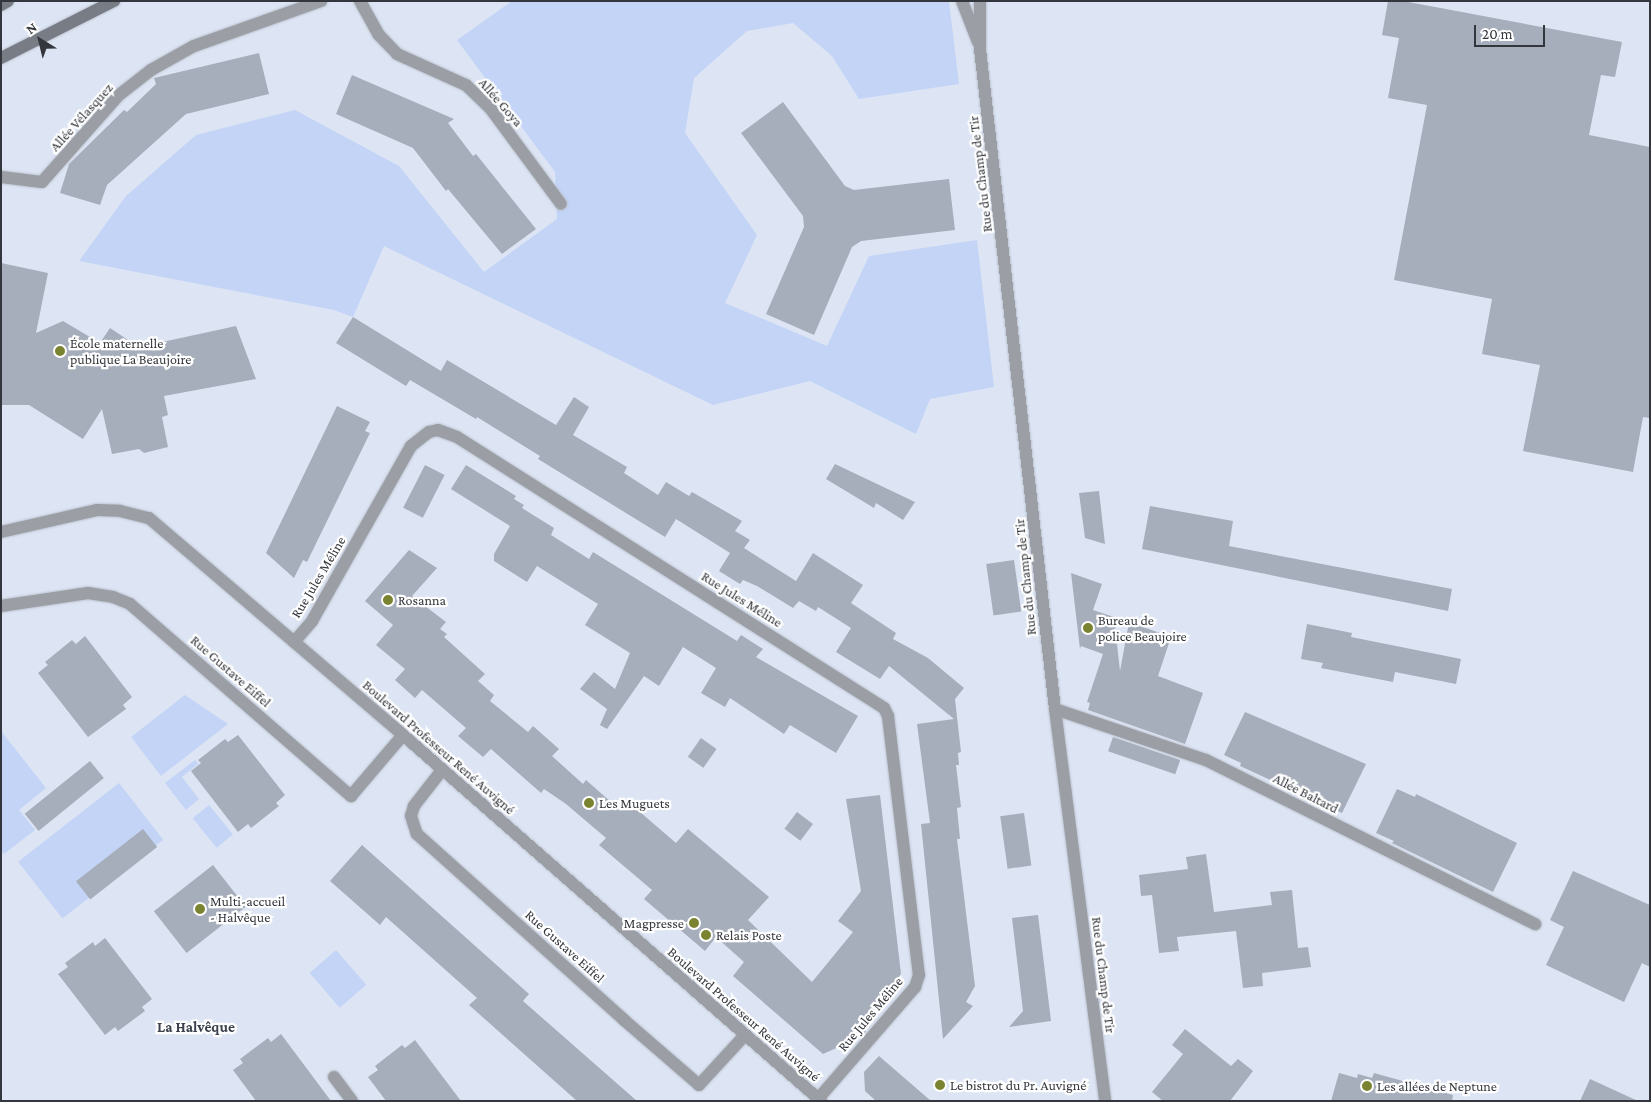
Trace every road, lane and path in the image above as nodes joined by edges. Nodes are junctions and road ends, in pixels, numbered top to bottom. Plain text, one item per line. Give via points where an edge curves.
1 (8, 1) edge
2 (114, 1) edge
3 (321, 1) edge
4 (360, 1) edge
5 (962, 1) edge
6 (980, 1) edge
7 (1, 4) edge
8 (980, 49) junction
9 (1, 58) edge
10 (1, 177) edge
11 (561, 204) dead end
12 (1, 532) edge
13 (1, 606) edge
14 (294, 642) junction
15 (1055, 709) junction
16 (402, 735) junction
17 (442, 770) junction
18 (1535, 924) dead end
19 (745, 1035) junction
20 (334, 1077) dead end
21 (820, 1100) edge
22 (352, 1101) edge
23 (1105, 1101) edge

1 - 7 main road
2 - 9 main road
3 - 10 street, Allée Vélasquez via 194,46 151,70 119,94 42,182
4 - 11 street, Allée Goya via 378,34 396,54 466,85 490,108
5 - 8 street, Rue du Champ de Tir
6 - 8 street, Rue du Champ de Tir
8 - 15 street, Rue du Champ de Tir
12 - 14 street, Boulevard Professeur René Auvigné via 97,510 120,511 149,518
13 - 16 street, Rue Gustave Eiffel via 88,593 130,604 351,796
14 - 16 street, Boulevard Professeur René Auvigné
14 - 21 street, Rue Jules Méline via 312,621 411,446 429,432 438,430 457,437 884,708 888,716 919,975 914,987
15 - 18 street, Allée Baltard via 1206,760
15 - 23 street, Rue du Champ de Tir
16 - 17 street, Boulevard Professeur René Auvigné
17 - 19 street, Boulevard Professeur René Auvigné
17 - 19 street, Rue Gustave Eiffel via 414,806 411,816 416,834 699,1086
19 - 21 street, Boulevard Professeur René Auvigné
20 - 22 street

